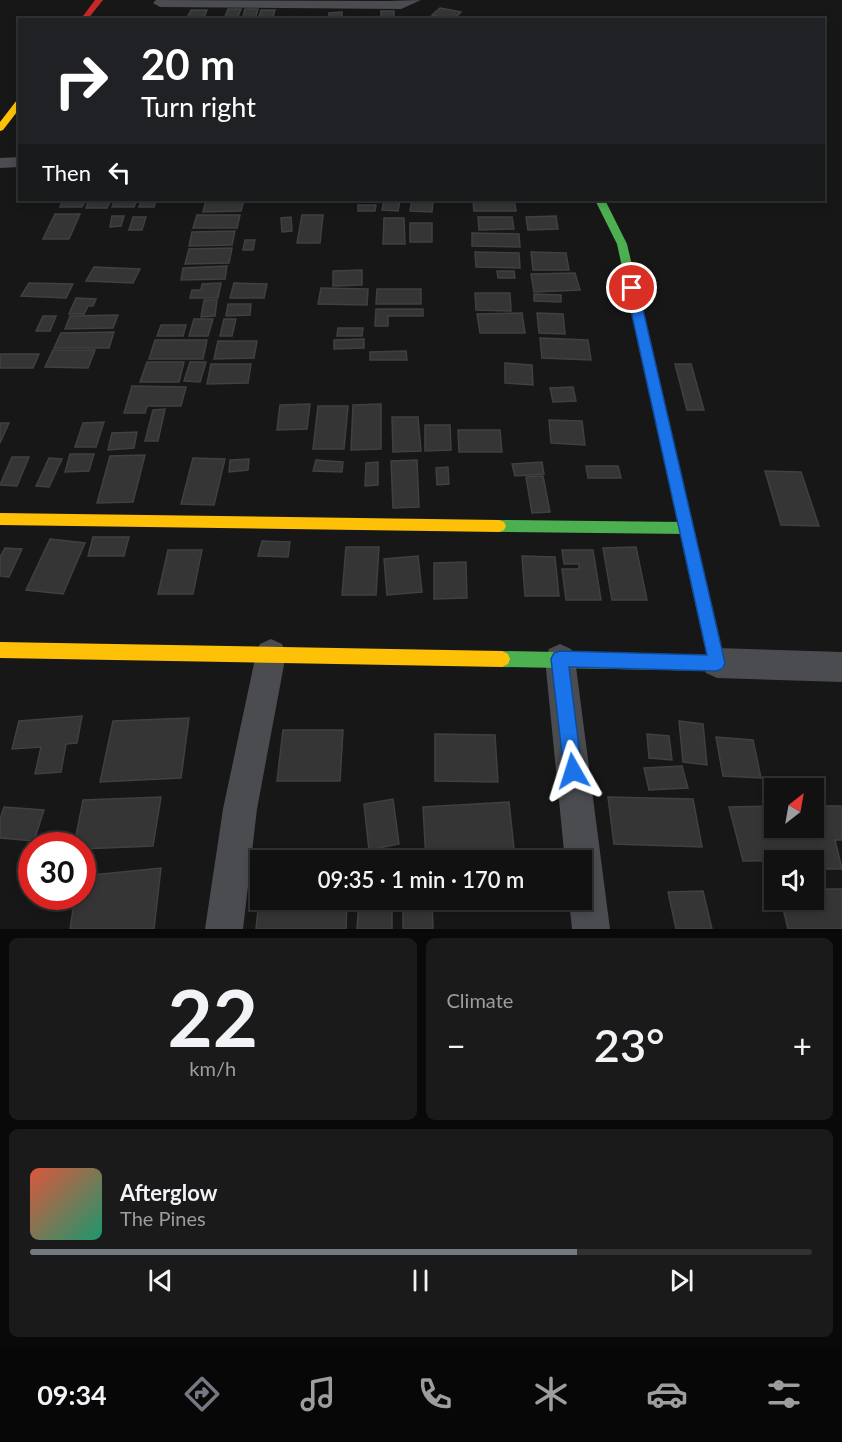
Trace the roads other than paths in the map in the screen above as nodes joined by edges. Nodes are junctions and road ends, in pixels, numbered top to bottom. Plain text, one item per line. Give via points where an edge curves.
1 (99, 0) edge
2 (414, 0) edge
3 (159, 4) edge
4 (86, 18) edge
5 (18, 105) edge
6 (0, 128) edge
7 (18, 162) edge
8 (0, 163) edge
9 (600, 201) edge
10 (0, 519) edge
11 (687, 528) junction
12 (0, 650) edge
13 (271, 654) junction
14 (560, 659) junction
15 (717, 663) junction
16 (842, 667) edge
17 (224, 929) edge
18 (591, 929) edge

1 - 4 street
2 - 3 street via 401,5
5 - 6 street
7 - 8 street
9 - 11 street via 622,244
10 - 11 street
11 - 15 street
12 - 13 street
13 - 14 street
13 - 17 street via 240,809
14 - 15 street
14 - 18 street
15 - 16 street

